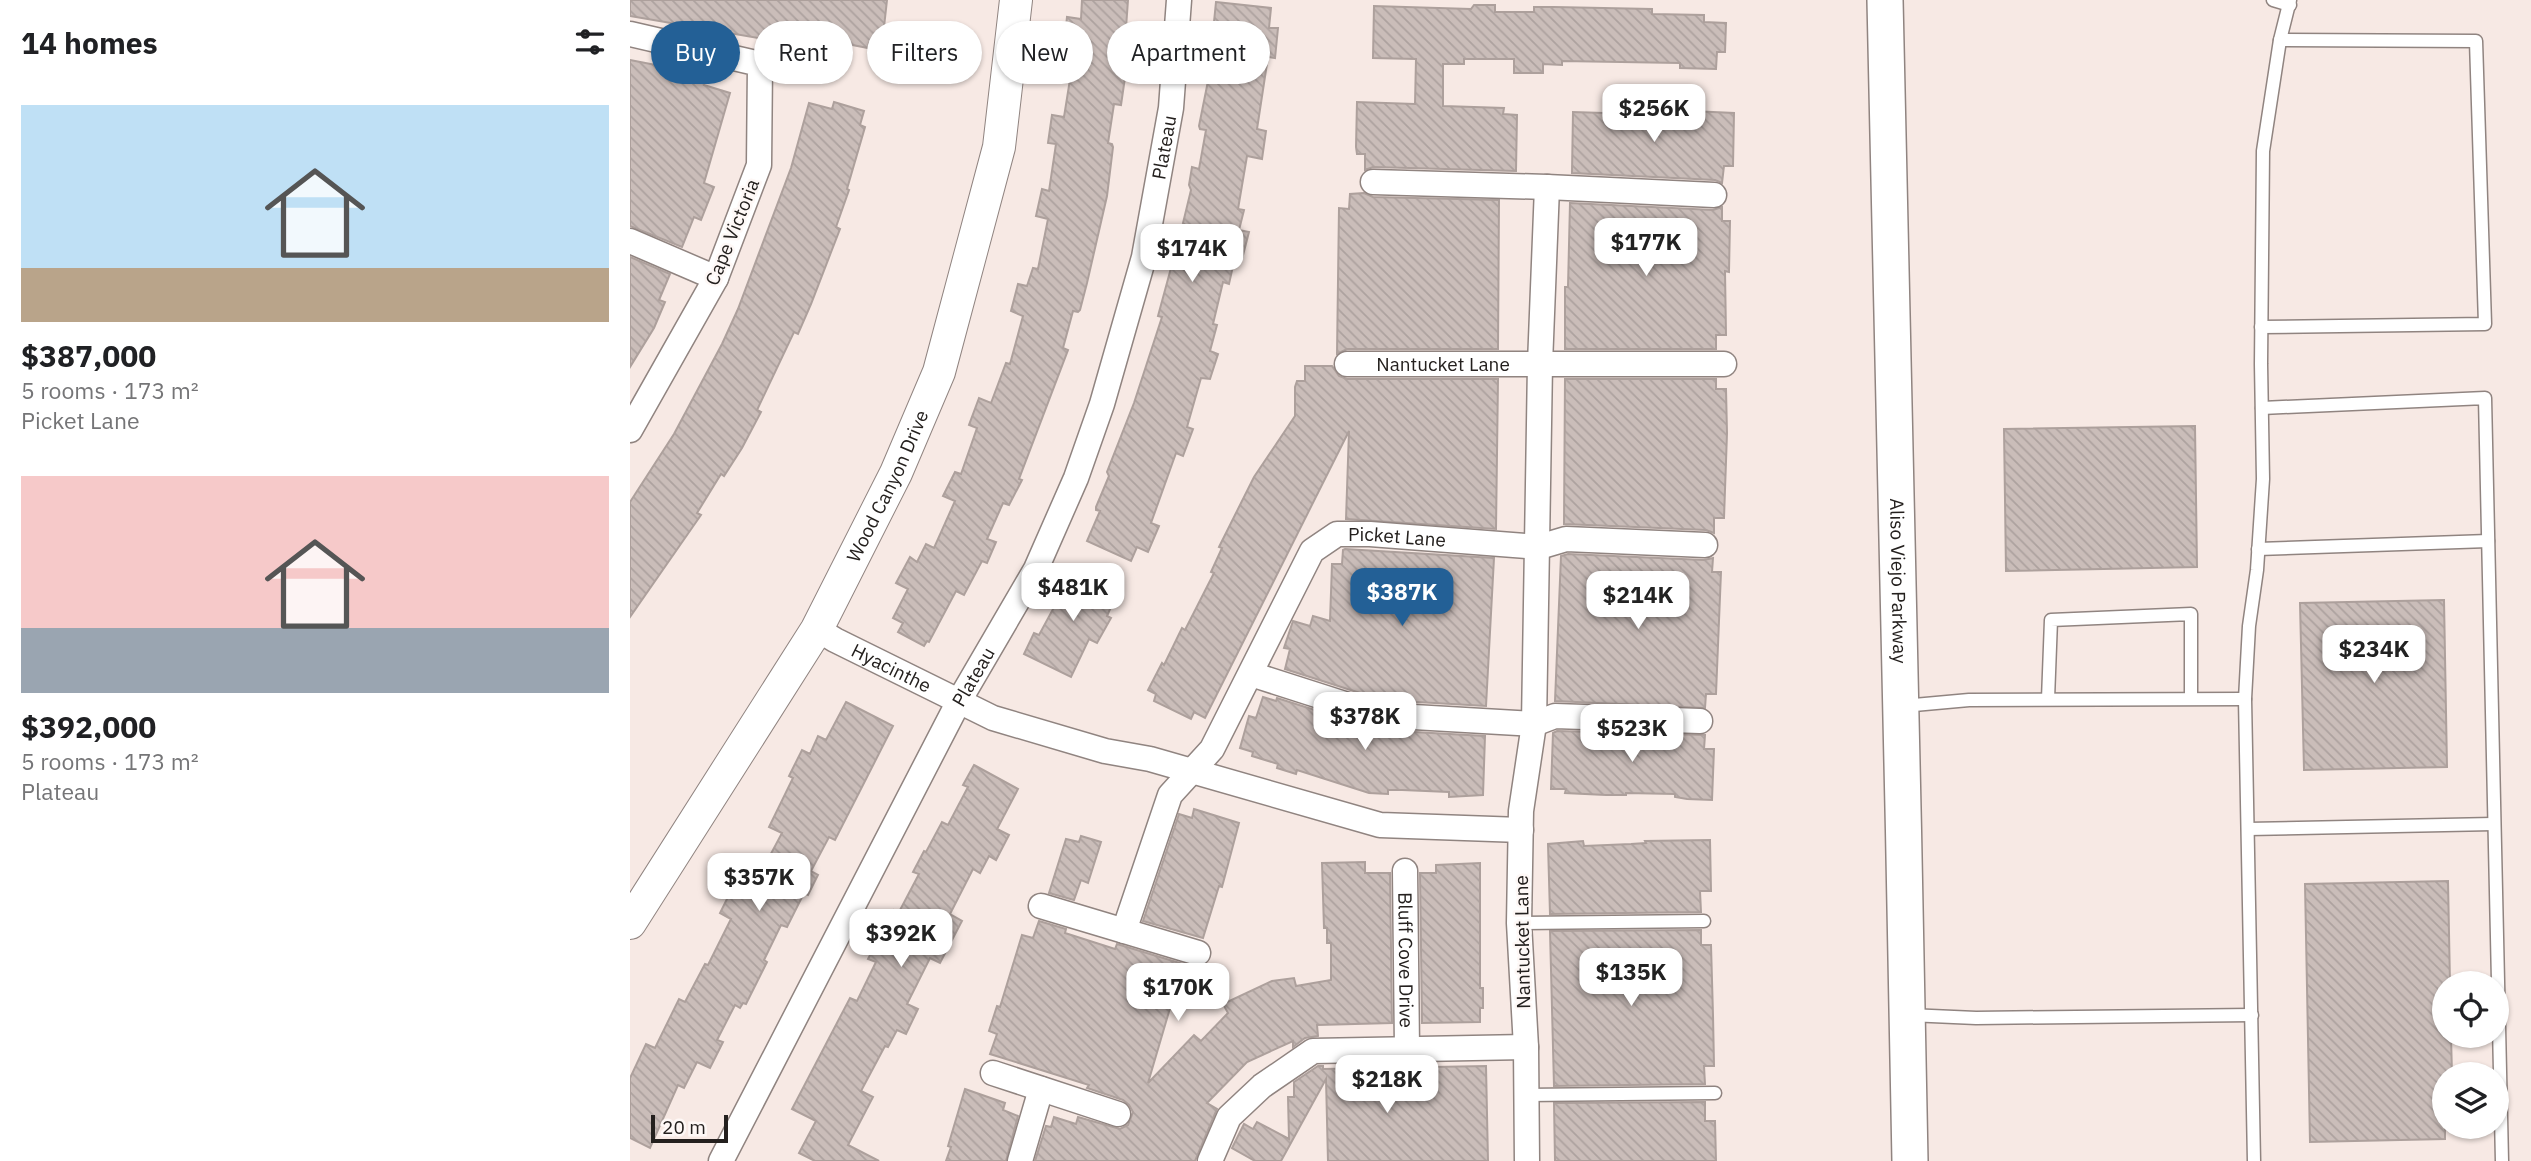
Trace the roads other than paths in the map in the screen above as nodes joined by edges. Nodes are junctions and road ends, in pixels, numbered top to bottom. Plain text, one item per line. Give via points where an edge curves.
1 (1016, 0) edge
2 (1180, 0) edge
3 (1885, 0) edge
4 (2273, 0) edge
5 (2290, 2) edge
6 (630, 34) edge
7 (2280, 40) junction
8 (1373, 182) dead end
9 (1547, 187) junction
10 (1714, 195) dead end
11 (630, 241) edge
12 (716, 278) junction
13 (2261, 327) junction
14 (1348, 364) dead end
15 (1540, 364) junction
16 (1724, 364) dead end
17 (2262, 408) junction
18 (630, 430) edge
19 (2488, 541) junction
20 (1705, 545) dead end
21 (1539, 547) junction
22 (2258, 549) junction
23 (817, 629) junction
24 (1251, 674) junction
25 (2192, 698) junction
26 (2048, 699) junction
27 (2245, 699) junction
28 (959, 701) junction
29 (1902, 706) junction
30 (1700, 722) dead end
31 (1534, 724) junction
32 (1191, 771) junction
33 (2493, 824) junction
34 (2248, 829) junction
35 (1521, 830) junction
36 (1405, 872) dead end
37 (1041, 906) dead end
38 (1704, 921) dead end
39 (630, 923) edge
40 (1520, 923) junction
41 (1124, 931) junction
42 (1198, 953) dead end
43 (1907, 1015) junction
44 (2252, 1015) junction
45 (1525, 1047) junction
46 (1407, 1049) junction
47 (993, 1073) dead end
48 (1041, 1089) junction
49 (1715, 1093) dead end
50 (1526, 1095) junction
51 (1118, 1114) dead end
52 (721, 1161) edge
53 (1020, 1161) edge
54 (1210, 1161) edge
55 (1527, 1161) edge
56 (1910, 1161) edge
57 (2254, 1161) edge
58 (2502, 1161) edge

1 - 23 street, Wood Canyon Drive via 999,147 939,372 896,473
2 - 28 street, Plateau via 1171,107 1144,257 1102,404 1076,478 1035,569
3 - 29 main road, Aliso Viejo Parkway
4 - 5 lane
5 - 7 lane
6 - 12 street, Cape Victoria via 760,64 759,165
7 - 13 lane via 2263,151
7 - 13 lane via 2476,41 2485,324
8 - 9 street
9 - 10 street
9 - 15 street, Nantucket Lane
11 - 12 street
12 - 18 street, Cape Victoria
13 - 17 lane
14 - 15 street, Nantucket Lane
15 - 16 street, Nantucket Lane
15 - 21 street, Nantucket Lane
17 - 19 lane via 2485,398
17 - 22 lane
19 - 22 lane
19 - 33 lane
20 - 21 street via 1566,540
21 - 24 street, Picket Lane via 1337,534 1312,551
21 - 31 street, Nantucket Lane
22 - 27 lane
23 - 28 street, Hyacinthe
23 - 39 street, Wood Canyon Drive
24 - 31 street via 1378,715
24 - 32 street, Picket Lane via 1212,749
25 - 26 lane
25 - 26 lane via 2192,614 2050,620
25 - 27 lane
26 - 29 lane
27 - 34 lane
28 - 32 street, Hyacinthe via 993,718 1047,735
28 - 52 street, Plateau
29 - 43 main road, Aliso Viejo Parkway
30 - 31 street via 1555,716
31 - 35 street, Nantucket Lane
32 - 35 street via 1380,825
32 - 41 street, Picket Lane via 1170,794
33 - 34 lane
33 - 58 lane
34 - 44 lane
35 - 40 street, Nantucket Lane
36 - 46 street, Bluff Cove Drive
37 - 41 street
38 - 40 lane
40 - 45 street, Nantucket Lane
41 - 42 street
43 - 44 lane
43 - 56 main road, Aliso Viejo Parkway
44 - 57 lane
45 - 46 street, Bluff Cove Drive
45 - 50 street, Nantucket Lane
46 - 54 street, Bluff Cove Drive via 1313,1051 1262,1086 1229,1117
47 - 48 street
48 - 51 street
48 - 53 street
49 - 50 lane
50 - 55 street, Nantucket Lane

